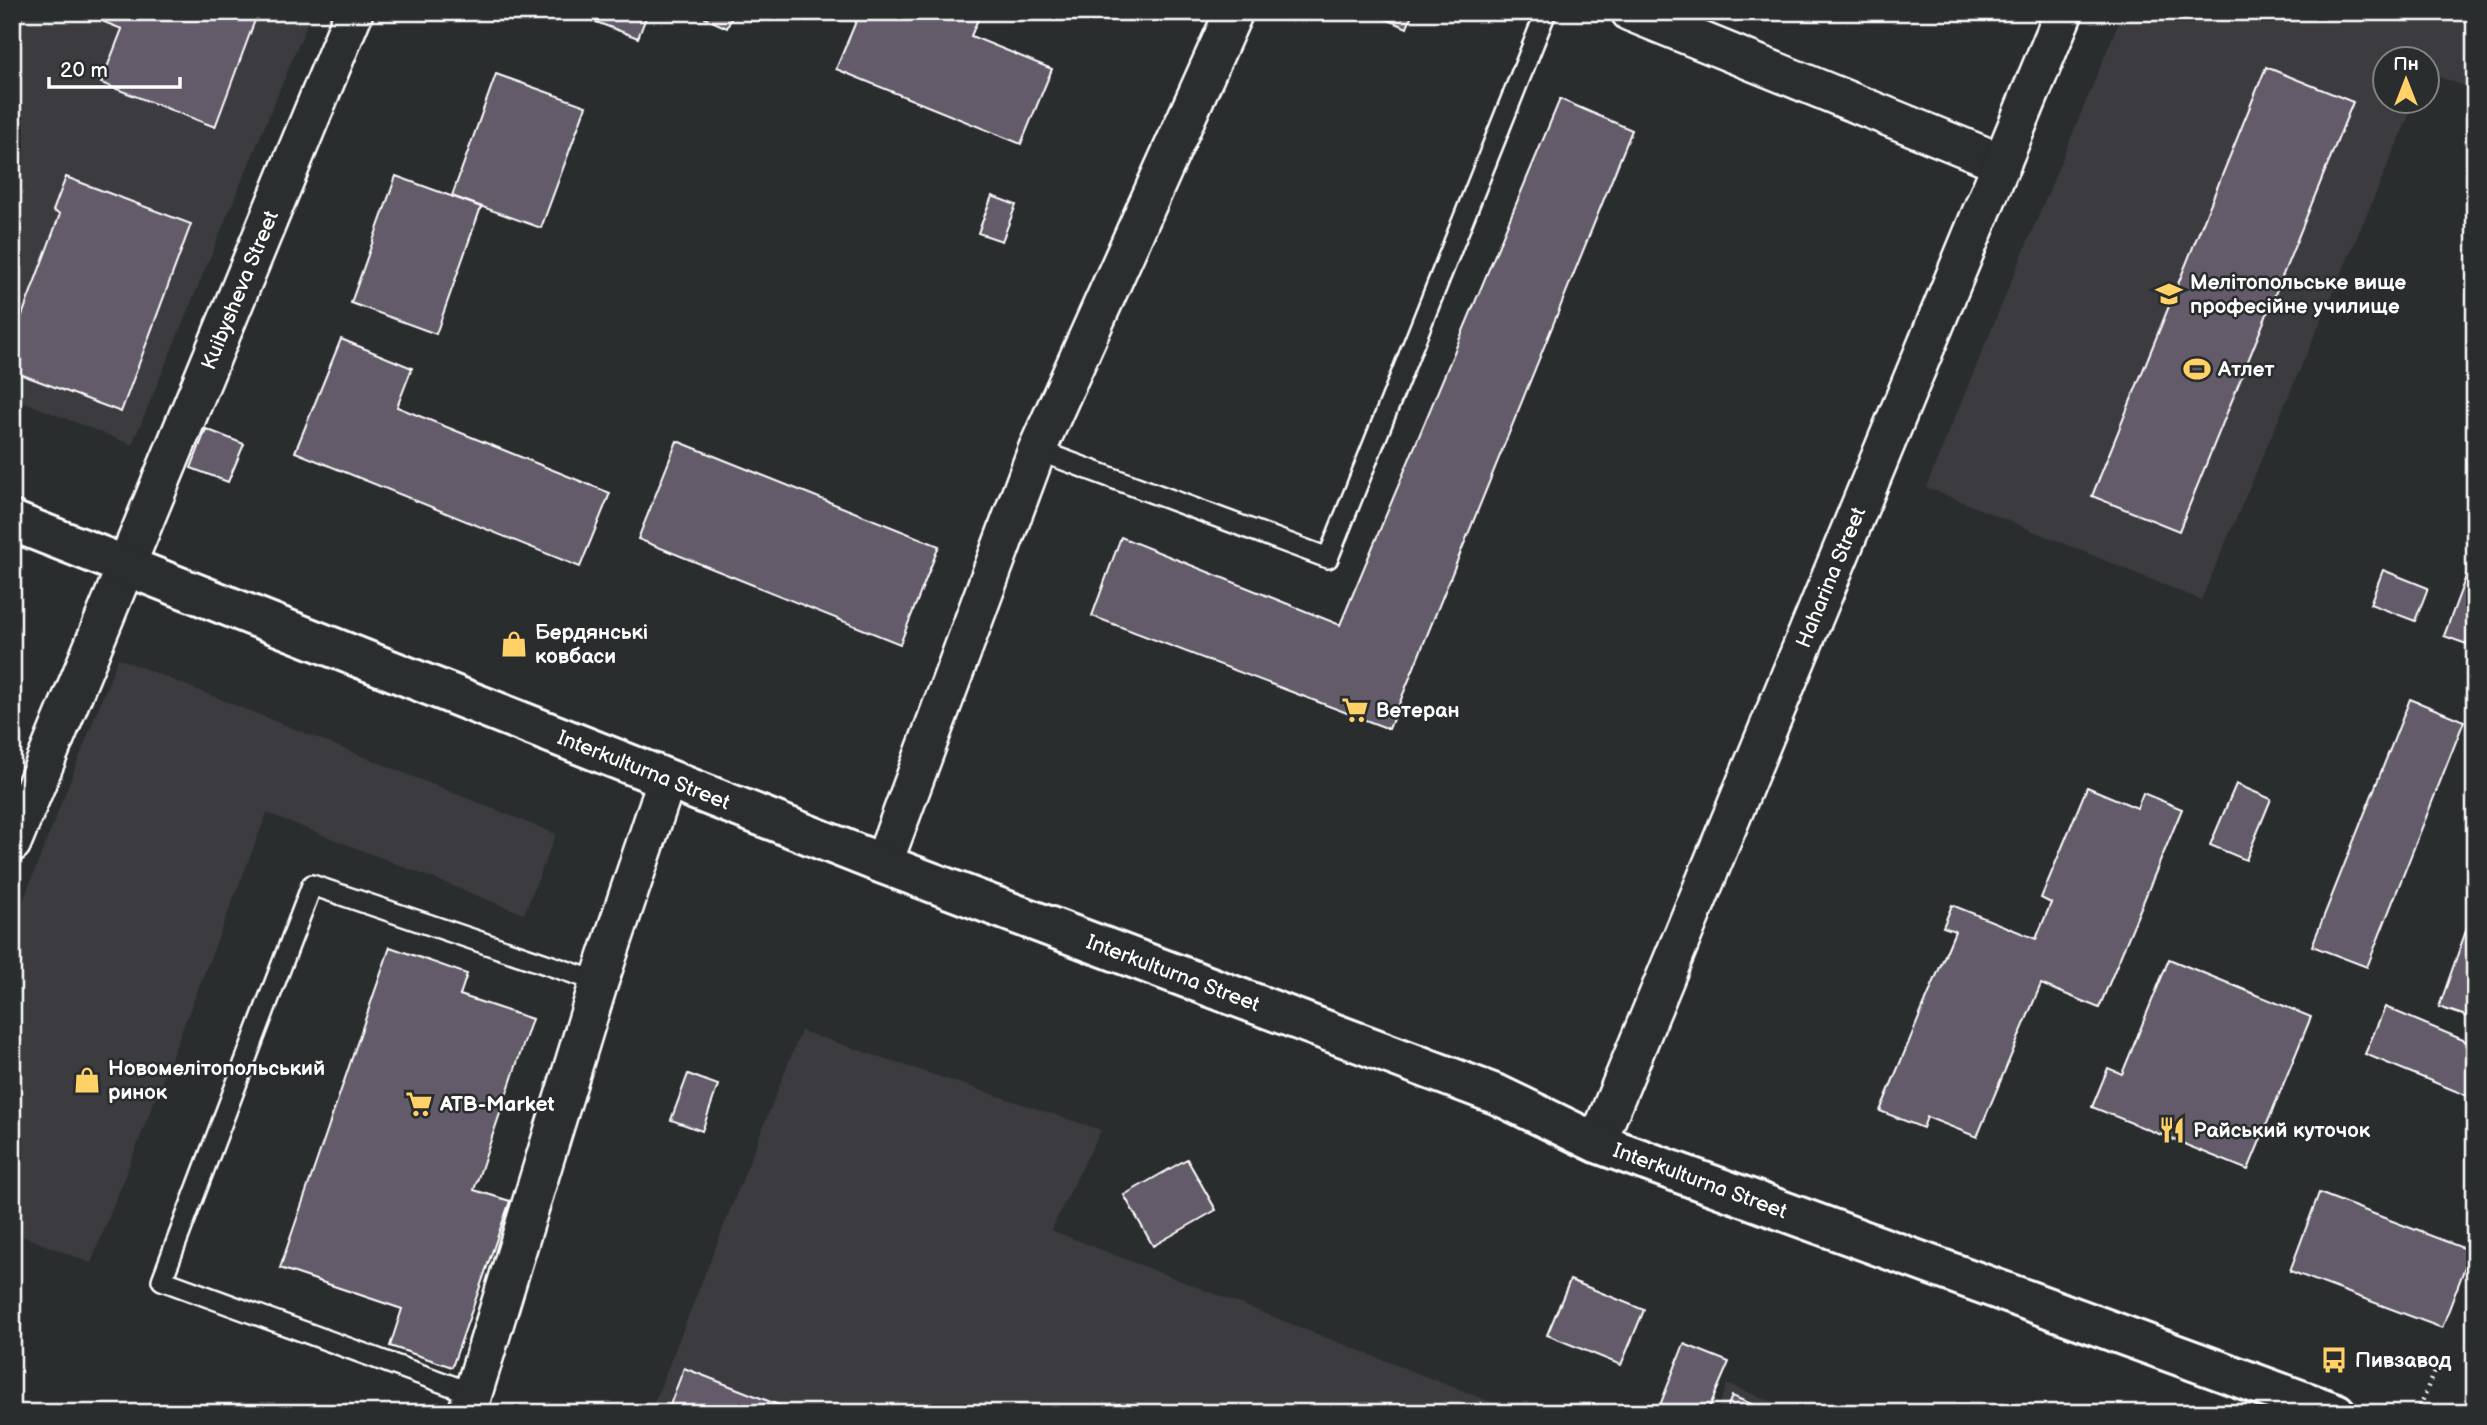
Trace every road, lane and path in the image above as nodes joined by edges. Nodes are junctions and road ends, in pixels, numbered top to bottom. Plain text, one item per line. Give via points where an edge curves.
1 (354, 12) edge
2 (1234, 12) edge
3 (1546, 12) edge
4 (1630, 12) edge
5 (2064, 12) edge
6 (2002, 163) junction
7 (1037, 450) junction
8 (12, 521) edge
9 (125, 566) junction
10 (667, 779) junction
11 (12, 843) edge
12 (883, 864) junction
13 (599, 982) junction
14 (1597, 1143) junction
15 (2438, 1361) dead end
16 (470, 1403) edge
17 (2420, 1408) dead end
18 (2336, 1413) edge

1 - 9 street, Kuibysheva Street
2 - 7 street
3 - 7 lane via 1328,558
4 - 6 street
5 - 6 street, Haharina Street
6 - 14 street, Haharina Street
7 - 12 street
8 - 9 main road, Interkulturna Street
9 - 10 main road, Interkulturna Street
9 - 11 street, Kuibysheva Street
10 - 12 main road, Interkulturna Street
10 - 13 street
12 - 14 main road, Interkulturna Street via 1498,1095
13 - 16 street
13 - 16 lane via 312,886 162,1280
14 - 18 main road, Interkulturna Street
15 - 17 path

